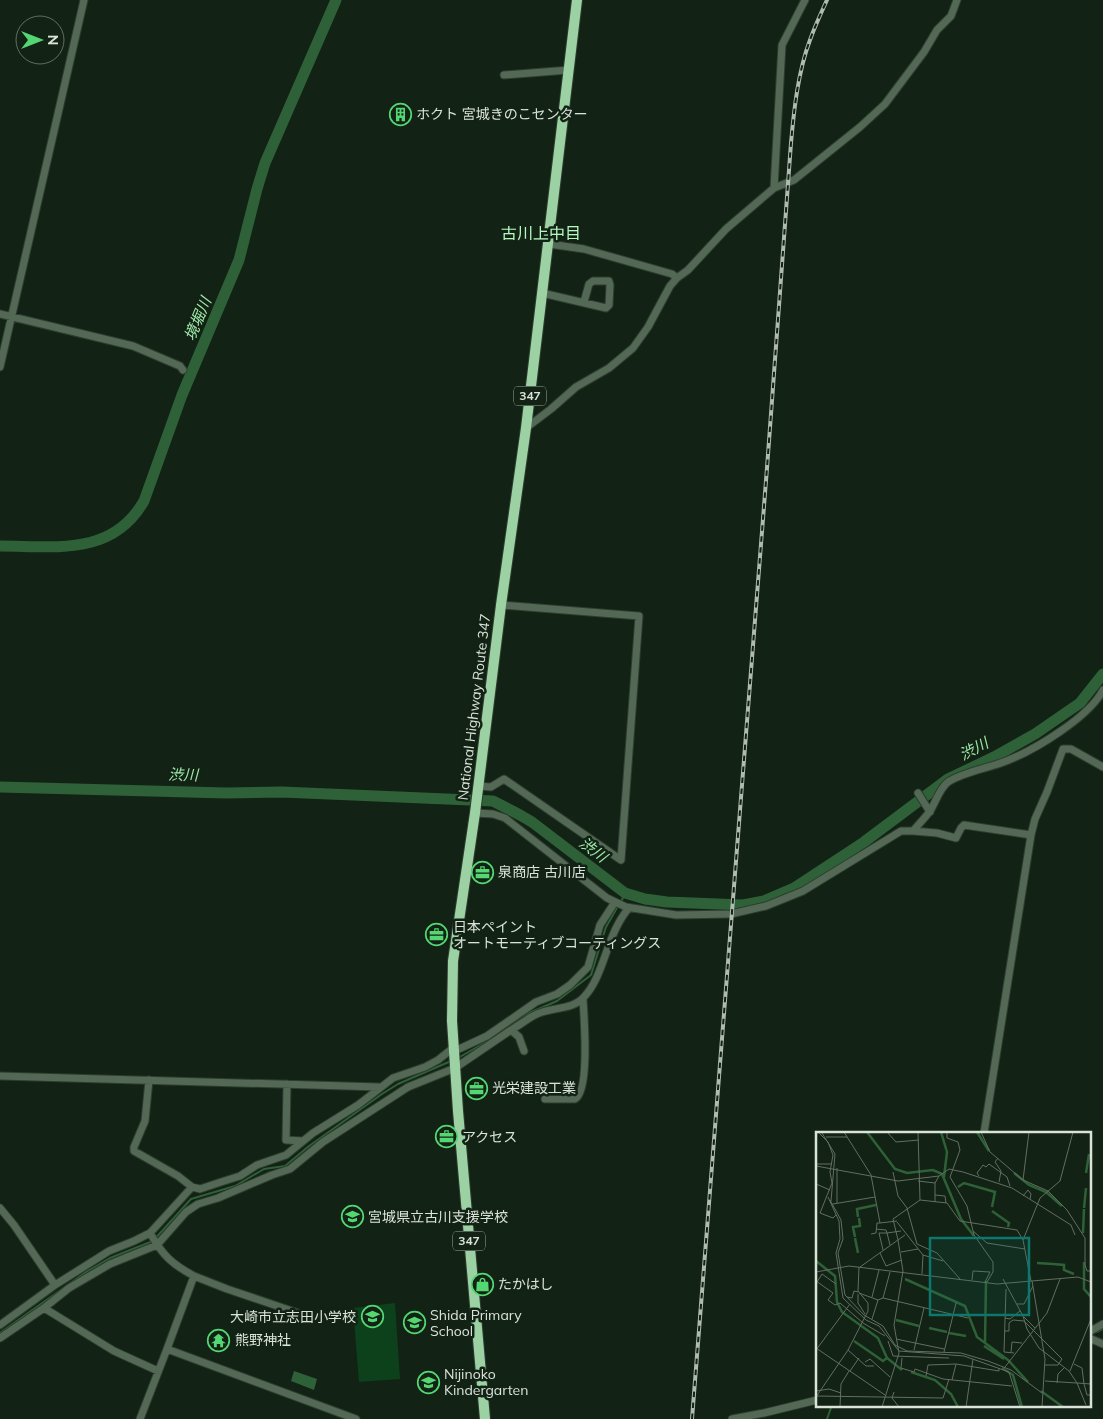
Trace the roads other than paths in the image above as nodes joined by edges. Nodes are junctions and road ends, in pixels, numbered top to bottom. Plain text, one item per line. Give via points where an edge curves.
1 (84, 0) edge
2 (577, 0) edge
3 (805, 0) edge
4 (957, 0) edge
5 (570, 70) junction
6 (504, 75) dead end
7 (774, 188) junction
8 (549, 244) junction
9 (677, 278) junction
10 (542, 293) junction
11 (584, 302) junction
12 (0, 314) edge
13 (12, 317) junction
14 (0, 367) edge
15 (183, 370) dead end
16 (526, 428) junction
17 (500, 605) junction
18 (1103, 690) edge
19 (1103, 767) edge
20 (478, 789) junction
21 (918, 793) dead end
22 (475, 811) junction
23 (930, 812) junction
24 (913, 832) junction
25 (1031, 835) junction
26 (617, 903) junction
27 (628, 907) junction
28 (583, 999) junction
29 (511, 1030) junction
30 (454, 1050) junction
31 (524, 1051) dead end
32 (455, 1065) junction
33 (0, 1076) edge
34 (149, 1080) junction
35 (287, 1084) junction
36 (379, 1087) junction
37 (545, 1099) dead end
38 (984, 1132) edge
39 (303, 1141) junction
40 (192, 1187) junction
41 (0, 1208) edge
42 (151, 1234) junction
43 (156, 1244) junction
44 (194, 1276) junction
45 (55, 1285) junction
46 (39, 1298) junction
47 (44, 1306) junction
48 (300, 1314) dead end
49 (1103, 1324) edge
50 (0, 1325) edge
51 (1090, 1331) edge
52 (0, 1338) edge
53 (1090, 1338) edge
54 (1103, 1344) edge
55 (167, 1349) junction
56 (158, 1371) junction
57 (816, 1400) edge
58 (140, 1419) edge
59 (356, 1419) edge
60 (485, 1419) edge
61 (732, 1419) edge

1 - 13 street
2 - 5 highway, National Highway Route 347 / 347
3 - 7 street via 782,45
4 - 7 street via 951,16 937,30 885,104 794,180
5 - 6 street
5 - 8 highway, National Highway Route 347 / 347
7 - 9 street via 726,229
8 - 9 street via 606,254
8 - 10 highway, National Highway Route 347 / 347
9 - 16 street via 633,348 609,368 576,387
10 - 11 street
10 - 16 highway, National Highway Route 347 / 347
11 - 11 street via 606,308 609,281 589,284
12 - 13 street
13 - 14 street
13 - 15 street via 133,346
16 - 17 highway, National Highway Route 347 / 347
17 - 20 highway, National Highway Route 347 / 347
17 - 20 street via 639,616 620,860 504,780
18 - 23 street via 1082,714 1053,735 1006,761 948,782
19 - 25 street via 1071,749 1062,749
20 - 22 highway, National Highway Route 347 / 347
21 - 23 street
22 - 26 street via 505,818 581,879
22 - 30 highway, National Highway Route 347 / 347 via 454,961
23 - 24 street
24 - 25 street via 956,838 964,825
24 - 27 street via 901,832 803,891 766,906 731,914 676,915
25 - 38 street
26 - 27 street
26 - 30 street via 600,925 590,964 570,985 536,1002 487,1036
27 - 28 street via 615,929 591,989
28 - 29 street via 538,1014
28 - 37 street via 584,1068 579,1095 575,1099
29 - 31 street via 519,1037
29 - 32 street
30 - 32 highway, National Highway Route 347 / 347
30 - 36 street
32 - 43 street via 408,1087 323,1142 290,1169 198,1204
32 - 60 highway, National Highway Route 347 / 347
33 - 34 street
34 - 35 street
34 - 40 street via 145,1121 134,1151
35 - 36 street
35 - 39 street via 286,1140
36 - 39 street via 358,1105
39 - 40 street via 286,1155 257,1165 240,1176 200,1188
40 - 42 street
41 - 45 street
42 - 43 street
42 - 45 street via 109,1251
43 - 44 street via 174,1265
43 - 47 street via 110,1264
44 - 48 street
44 - 55 street
45 - 46 street
46 - 47 street
46 - 50 street
47 - 52 street
47 - 56 street via 114,1351
49 - 51 street
53 - 54 street
55 - 56 street
55 - 59 street
56 - 58 street
57 - 61 street

